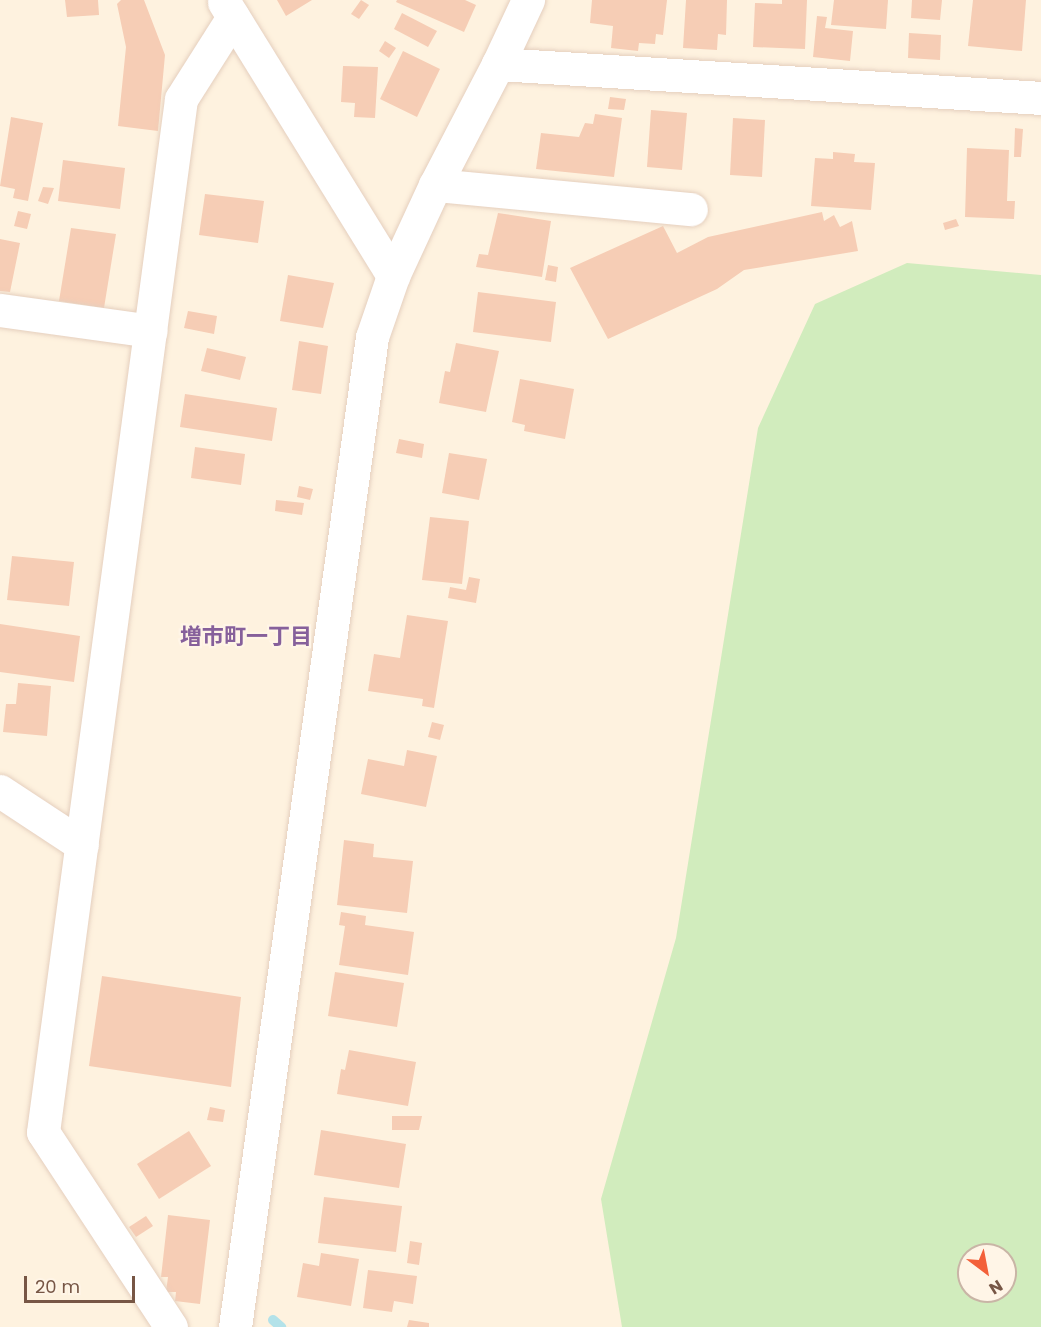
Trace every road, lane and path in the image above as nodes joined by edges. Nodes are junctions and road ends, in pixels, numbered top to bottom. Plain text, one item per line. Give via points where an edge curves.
1 (528, 0) edge
2 (228, 9) edge
3 (498, 64) junction
4 (1041, 98) edge
5 (435, 185) junction
6 (691, 209) dead end
7 (393, 276) junction
8 (0, 310) edge
9 (151, 331) junction
10 (0, 791) edge
11 (82, 845) junction
12 (171, 1327) edge
13 (235, 1327) edge

1 - 3 street
2 - 7 street
2 - 9 street via 181,99
3 - 4 street
3 - 5 street
5 - 6 street
5 - 7 street
7 - 13 street via 372,337
8 - 9 street
9 - 11 street
10 - 11 street
11 - 12 street via 43,1132

